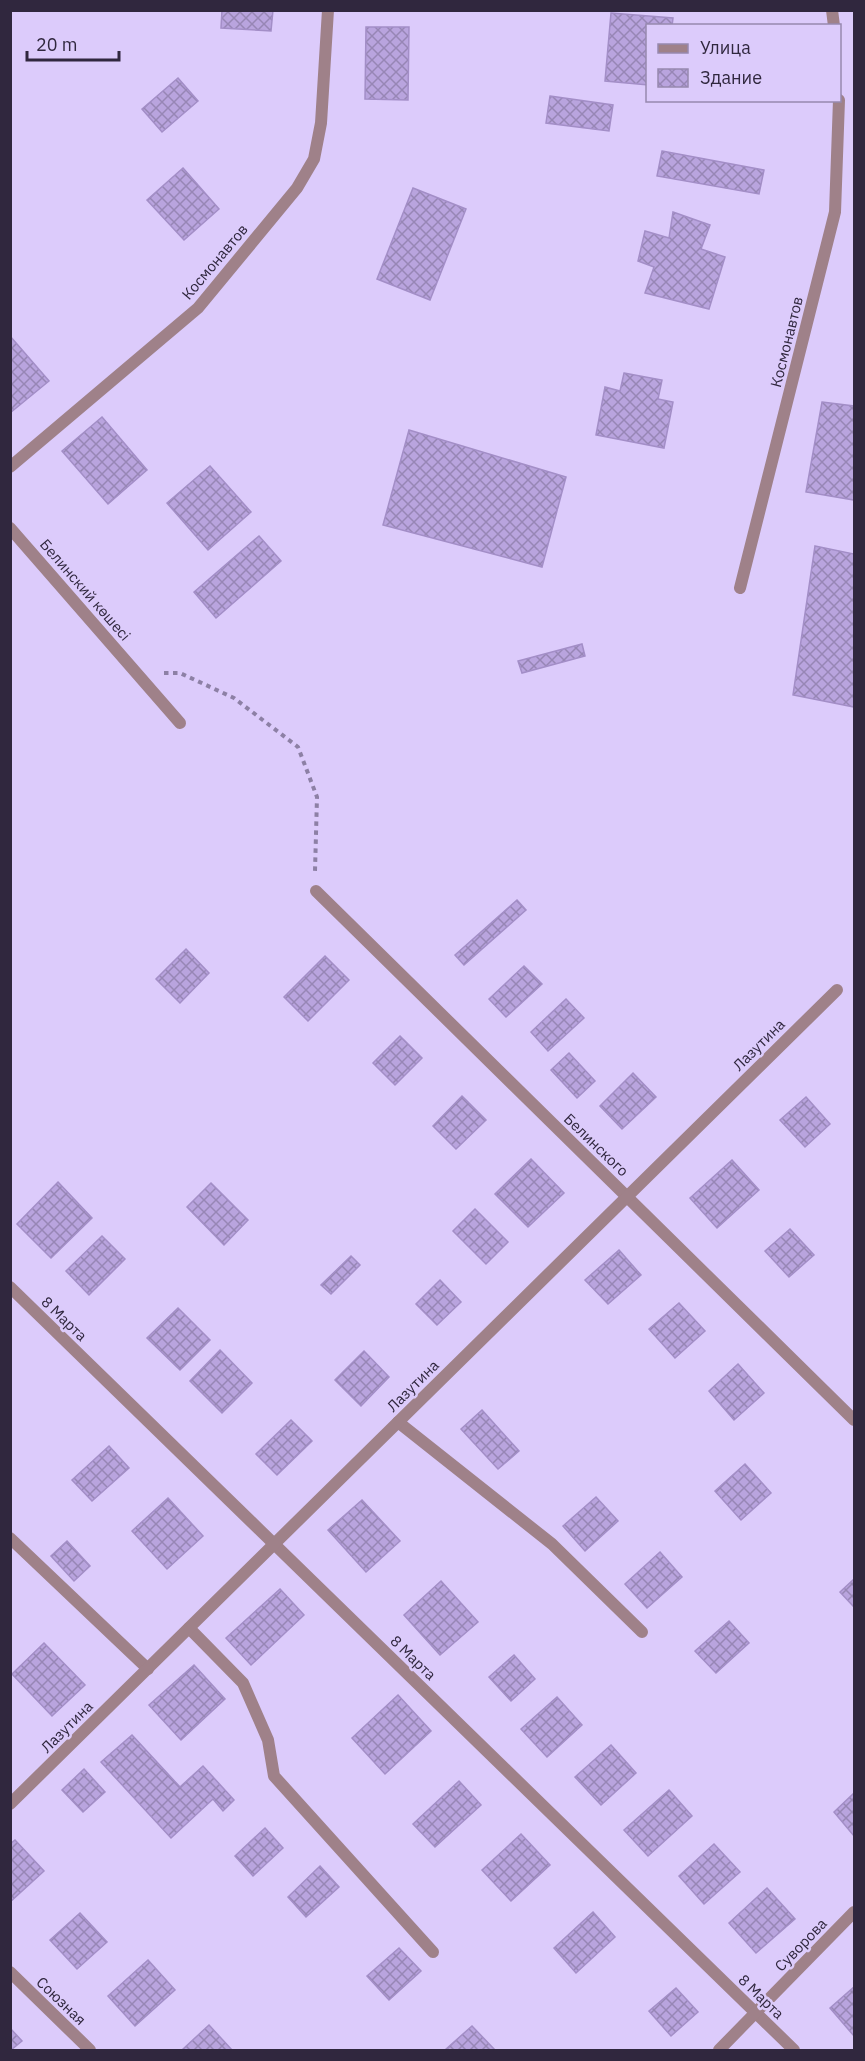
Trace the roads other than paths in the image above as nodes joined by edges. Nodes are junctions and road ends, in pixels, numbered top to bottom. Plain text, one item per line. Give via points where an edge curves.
1 (328, 10) edge
2 (839, 102) edge
3 (10, 467) edge
4 (10, 528) edge
5 (740, 588) dead end
6 (180, 723) dead end
7 (316, 891) road end
8 (837, 990) dead end
9 (627, 1197) junction
10 (10, 1287) edge
11 (855, 1420) edge
12 (398, 1422) junction
13 (10, 1538) edge
14 (274, 1544) junction
15 (189, 1628) junction
16 (642, 1632) dead end
17 (148, 1669) junction
18 (10, 1804) edge
19 (855, 1912) edge
20 (433, 1952) dead end
21 (10, 1972) edge
22 (755, 2013) junction
23 (90, 2050) edge
24 (719, 2050) edge
25 (794, 2050) edge

1 - 3 street, Космонавтов via 321,123 314,159 297,188 198,308
2 - 5 street, Космонавтов via 835,212
4 - 6 street, Белинский көшесі
7 - 9 street, Белинского
8 - 9 street, Лазутина
9 - 11 street, Белинского
9 - 12 street, Лазутина
10 - 14 street, 8 Марта
12 - 14 street, Лазутина
12 - 16 street via 552,1544
13 - 17 street
14 - 15 street, Лазутина
14 - 22 street, 8 Марта
15 - 17 street, Лазутина
15 - 20 street via 243,1683 268,1740 274,1776
17 - 18 street, Лазутина
19 - 22 street, Суворова
21 - 23 street, Союзная
22 - 24 street, Суворова
22 - 25 street, 8 Марта

